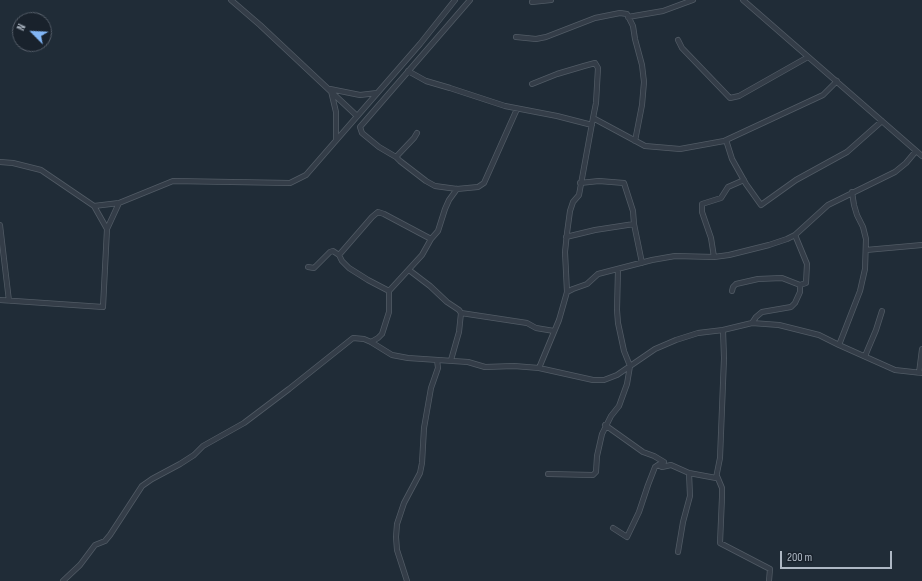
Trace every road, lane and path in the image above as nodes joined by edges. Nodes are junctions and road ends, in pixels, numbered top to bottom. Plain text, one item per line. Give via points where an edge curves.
1 (231, 0) edge
2 (455, 0) edge
3 (470, 0) edge
4 (551, 0) edge
5 (693, 0) edge
6 (743, 0) edge
7 (532, 2) dead end
8 (628, 17) junction
9 (516, 38) dead end
10 (678, 40) dead end
11 (808, 57) junction
12 (408, 71) junction
13 (836, 81) junction
14 (532, 84) dead end
15 (329, 90) junction
16 (377, 93) junction
17 (517, 109) junction
18 (357, 116) junction
19 (593, 118) junction
20 (882, 121) junction
21 (592, 125) junction
22 (417, 133) dead end
23 (336, 140) junction
24 (726, 140) junction
25 (635, 141) junction
26 (916, 151) junction
27 (922, 156) edge
28 (396, 157) junction
29 (0, 162) edge
30 (744, 180) junction
31 (580, 183) junction
32 (457, 190) junction
33 (852, 192) junction
34 (119, 203) junction
35 (94, 206) junction
36 (634, 224) junction
37 (0, 225) edge
38 (107, 229) junction
39 (795, 235) junction
40 (566, 237) junction
41 (431, 239) junction
42 (922, 246) edge
43 (866, 250) junction
44 (339, 255) junction
45 (714, 257) junction
46 (642, 263) junction
47 (308, 267) dead end
48 (618, 269) junction
49 (409, 270) junction
50 (800, 285) junction
51 (389, 291) junction
52 (732, 291) dead end
53 (567, 292) junction
54 (0, 300) edge
55 (9, 301) junction
56 (882, 311) dead end
57 (461, 313) junction
58 (752, 323) junction
59 (723, 330) junction
60 (554, 331) junction
61 (371, 342) junction
62 (839, 346) junction
63 (922, 349) edge
64 (865, 356) junction
65 (437, 360) junction
66 (451, 360) junction
67 (630, 366) junction
68 (539, 368) junction
69 (920, 373) edge
70 (605, 425) junction
71 (658, 465) junction
72 (690, 473) junction
73 (548, 474) dead end
74 (717, 475) junction
75 (613, 528) dead end
76 (678, 552) dead end
77 (64, 581) edge
78 (407, 581) edge
79 (769, 581) edge

1 - 15 street
2 - 16 street
3 - 12 street
4 - 7 street
5 - 8 street via 663,11
6 - 11 street
8 - 9 street via 627,14 620,13 595,18 546,37
8 - 25 street via 633,26 644,82
10 - 11 street via 682,48 730,98 739,96
11 - 13 street
12 - 17 street via 426,81
12 - 28 street via 359,128 379,147
13 - 20 street
13 - 24 street via 823,95
14 - 19 street via 595,63 598,68
15 - 16 street via 353,94
15 - 18 street
15 - 23 street via 336,112
16 - 18 street
17 - 21 street
17 - 32 street via 484,183 478,187
18 - 23 street
19 - 21 street
19 - 25 street
20 - 26 street
20 - 30 street via 847,152 812,170 761,205
21 - 31 street
22 - 28 street
23 - 34 street via 306,175 290,183 173,181
24 - 25 street via 680,149 645,146
24 - 30 street via 732,159
26 - 27 street
26 - 33 street via 895,172
28 - 32 street via 430,184
29 - 35 street via 41,170
30 - 45 street via 728,187 721,198 702,204
31 - 36 street via 624,183 633,211
31 - 40 street via 579,195 570,211
32 - 41 street via 449,200 438,231
33 - 39 street via 828,205
33 - 43 street via 866,239
34 - 35 street
34 - 38 street
35 - 38 street
36 - 40 street
36 - 46 street
37 - 55 street
38 - 55 street via 103,307
39 - 45 street via 751,250
39 - 50 street via 807,264 806,283
40 - 53 street
41 - 44 street via 378,212
41 - 49 street
42 - 43 street
43 - 62 street via 860,291
44 - 47 street via 330,252 314,268
44 - 51 street via 349,268
45 - 46 street via 675,256
46 - 48 street
48 - 53 street via 598,274 587,284
48 - 67 street via 618,324
49 - 51 street
49 - 57 street
50 - 52 street via 782,278 758,279 736,284
50 - 58 street via 800,292 791,307 762,312
51 - 61 street via 389,312 385,327 382,334
53 - 60 street
54 - 55 street
56 - 64 street
57 - 60 street via 527,323 536,328
57 - 66 street
58 - 59 street
58 - 62 street via 779,325 813,333
59 - 67 street via 698,333 676,340 654,349
59 - 74 street via 720,458
60 - 68 street
61 - 65 street via 392,355
61 - 77 street via 353,338 244,423 142,486 105,541 96,545
62 - 64 street
63 - 69 street
64 - 69 street via 895,370
65 - 66 street
65 - 78 street via 438,368 431,388 425,422 420,473 404,503 397,524 397,550
66 - 68 street via 485,367
67 - 68 street via 604,380
67 - 70 street via 619,406
70 - 71 street via 643,452 664,462
70 - 73 street via 595,466 596,472 593,475
71 - 72 street via 671,466
71 - 75 street via 627,537
72 - 74 street via 716,478
72 - 76 street via 690,496
74 - 79 street via 722,488 720,543 770,569

